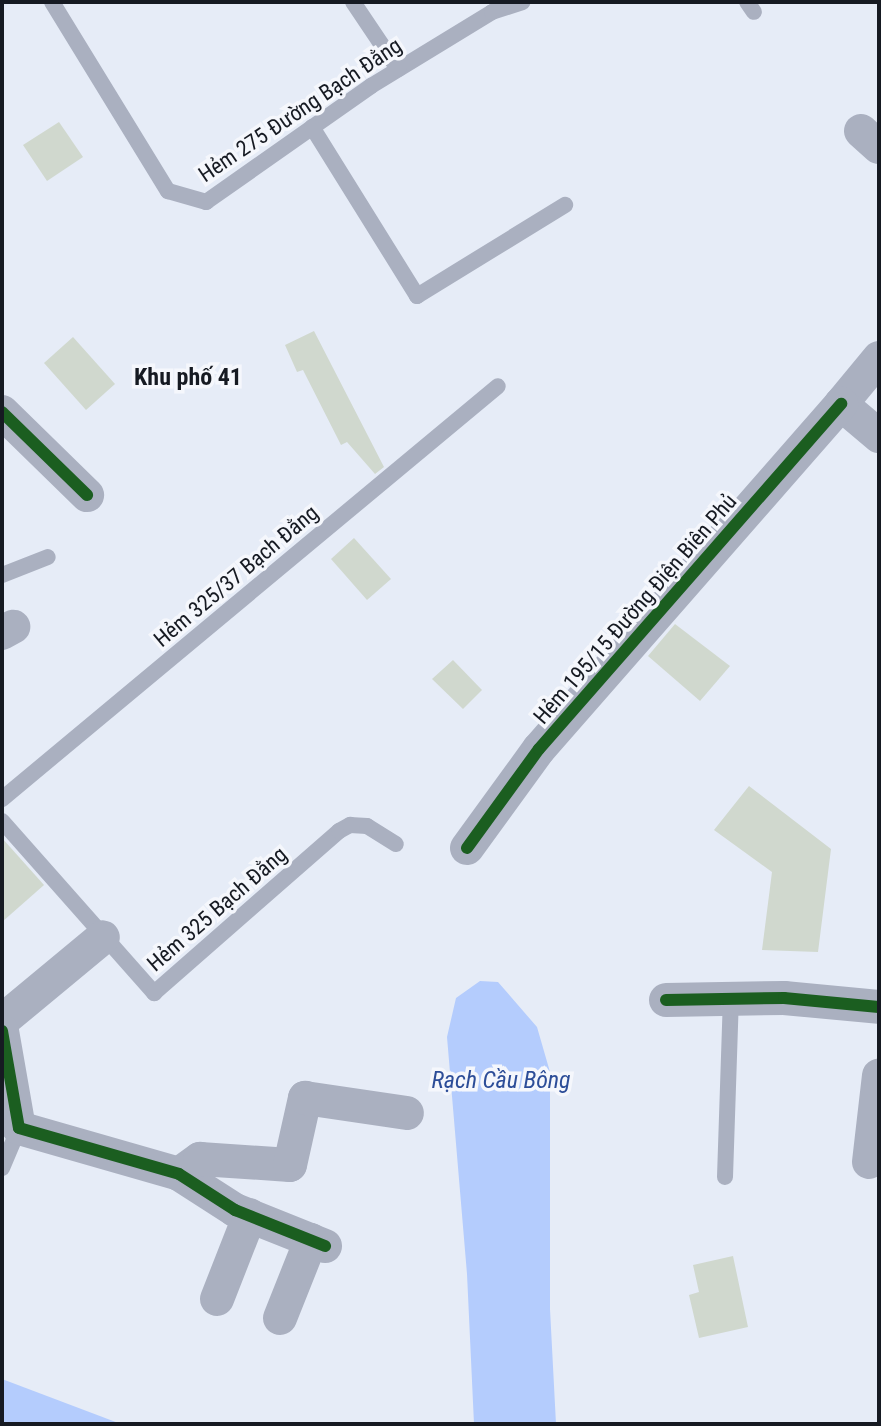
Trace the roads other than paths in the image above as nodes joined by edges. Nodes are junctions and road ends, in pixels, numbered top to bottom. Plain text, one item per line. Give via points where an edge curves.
1 (52, 2) edge
2 (353, 2) edge
3 (522, 2) edge
4 (398, 69) junction
5 (312, 127) junction
6 (565, 205) dead end
7 (879, 358) edge
8 (498, 386) dead end
9 (841, 404) junction
10 (2, 412) edge
11 (879, 436) edge
12 (87, 495) dead end
13 (48, 557) dead end
14 (2, 575) edge
15 (2, 799) edge
16 (2, 821) edge
17 (396, 844) dead end
18 (467, 848) dead end
19 (103, 937) junction
20 (731, 999) junction
21 (666, 1000) dead end
22 (879, 1007) edge
23 (2, 1021) edge
24 (2, 1031) edge
25 (879, 1076) edge
26 (407, 1113) dead end
27 (11, 1138) edge
28 (869, 1162) dead end
29 (2, 1168) edge
30 (179, 1174) junction
31 (725, 1177) dead end
32 (250, 1215) junction
33 (217, 1299) dead end
34 (280, 1318) dead end

1 - 5 lane, Hẻm 275 Đường Bạch Đằng via 168,191 206,202
2 - 4 lane
3 - 4 lane, Hẻm 275 Đường Bạch Đằng via 492,12
4 - 5 lane, Hẻm 275 Đường Bạch Đằng
5 - 6 lane via 417,296
7 - 9 street, Hẻm 195/15 Đường Điện Biên Phủ
8 - 15 lane, Hẻm 325/37 Bạch Đằng
9 - 11 street
9 - 18 street, Hẻm 195/15 Đường Điện Biên Phủ via 539,749
10 - 12 street
13 - 14 lane
16 - 19 lane, Hẻm 325 Bạch Đằng
17 - 19 lane, Hẻm 325 Bạch Đằng via 367,826 350,825 336,833 154,993
19 - 23 street
20 - 21 street
20 - 22 street
20 - 31 lane
24 - 27 street
25 - 28 street
26 - 30 street via 305,1098 290,1165 200,1159
27 - 29 lane
27 - 30 street
30 - 32 street
32 - 33 street
32 - 34 street via 318,1243

